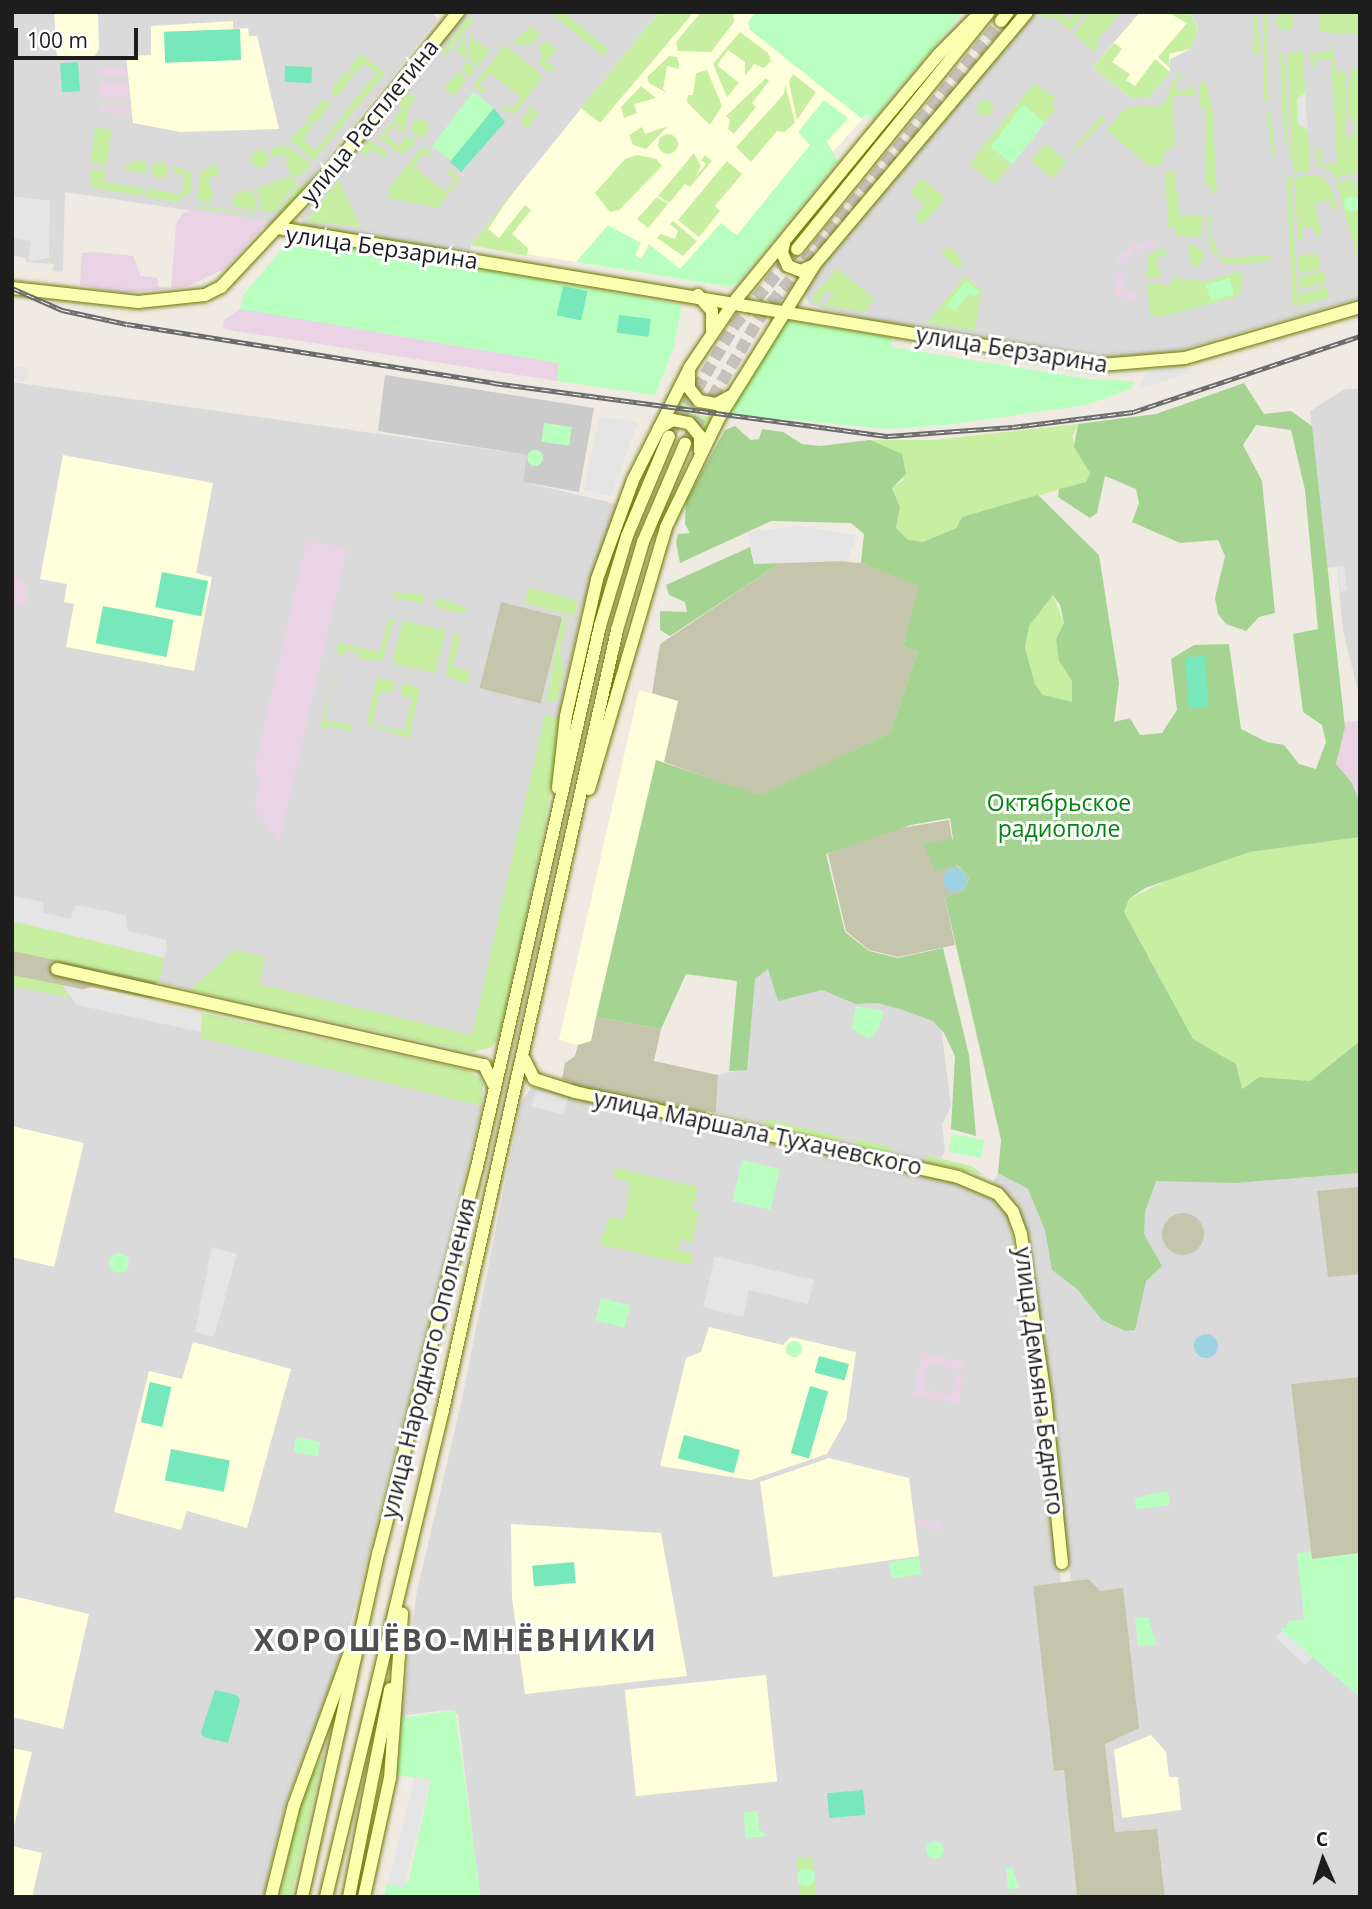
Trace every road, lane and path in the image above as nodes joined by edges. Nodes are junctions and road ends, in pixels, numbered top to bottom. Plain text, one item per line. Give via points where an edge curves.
1 (458, 12) edge
2 (981, 12) edge
3 (988, 12) edge
4 (1027, 12) edge
5 (278, 228) junction
6 (784, 242) junction
7 (797, 249) tunnel mouth
8 (815, 264) junction
9 (803, 283) junction
10 (12, 288) edge
11 (697, 295) junction
12 (734, 302) junction
13 (1360, 307) edge
14 (785, 311) junction
15 (820, 317) junction
16 (711, 334) junction
17 (690, 367) junction
18 (735, 392) junction
19 (655, 431) junction
20 (669, 436) tunnel mouth
21 (685, 444) tunnel mouth
22 (700, 451) junction
23 (556, 820) junction
24 (576, 823) junction
25 (58, 969) dead end
26 (504, 1048) junction
27 (523, 1052) junction
28 (484, 1065) junction
29 (534, 1079) junction
30 (495, 1088) junction
31 (514, 1093) junction
32 (1007, 1203) joint
33 (1062, 1563) dead end
34 (406, 1567) junction
35 (366, 1609) junction
36 (398, 1651) junction
37 (271, 1897) edge
38 (302, 1897) edge
39 (326, 1897) edge
40 (349, 1897) edge
41 (364, 1897) edge

1 - 5 street, улица Расплетина
2 - 6 street via 932,62
3 - 7 street via 945,72
4 - 8 street
5 - 10 street, улица Берзарина via 233,277 205,295 121,302
5 - 11 street, улица Берзарина
6 - 8 street via 783,258 788,266 802,271
6 - 12 street
8 - 9 street
9 - 14 street
9 - 15 street via 804,301
11 - 12 street, улица Берзарина
11 - 16 street via 712,310
12 - 14 street, улица Берзарина
12 - 16 street
13 - 15 street, улица Берзарина via 1185,358 1130,365 1067,361
14 - 15 street, улица Берзарина
14 - 18 street
16 - 17 street
17 - 18 street via 689,388 699,401 716,404
17 - 19 street
18 - 22 street
19 - 22 street via 669,421 686,421 698,432
19 - 23 street via 612,531 585,623 566,716
20 - 23 street via 614,572
21 - 24 street via 634,569
22 - 24 street via 650,574 601,758
23 - 26 street, улица Народного Ополчения
24 - 27 street, улица Народного Ополчения
25 - 28 street
26 - 28 street
26 - 30 street, улица Народного Ополчения
27 - 29 street via 525,1068
27 - 31 street, улица Народного Ополчения
28 - 30 street
29 - 31 street
29 - 32 street, улица Маршала Тухачевского via 624,1105 703,1123 712,1119 958,1177 986,1186
30 - 35 street, улица Народного Ополчения
31 - 34 street, улица Народного Ополчения
32 - 33 street, улица Демьяна Бедного via 1021,1234 1034,1317
34 - 36 street
34 - 39 street, улица Народного Ополчения
35 - 37 street via 293,1805
35 - 38 street, улица Народного Ополчения
36 - 40 street
36 - 41 street via 390,1778

